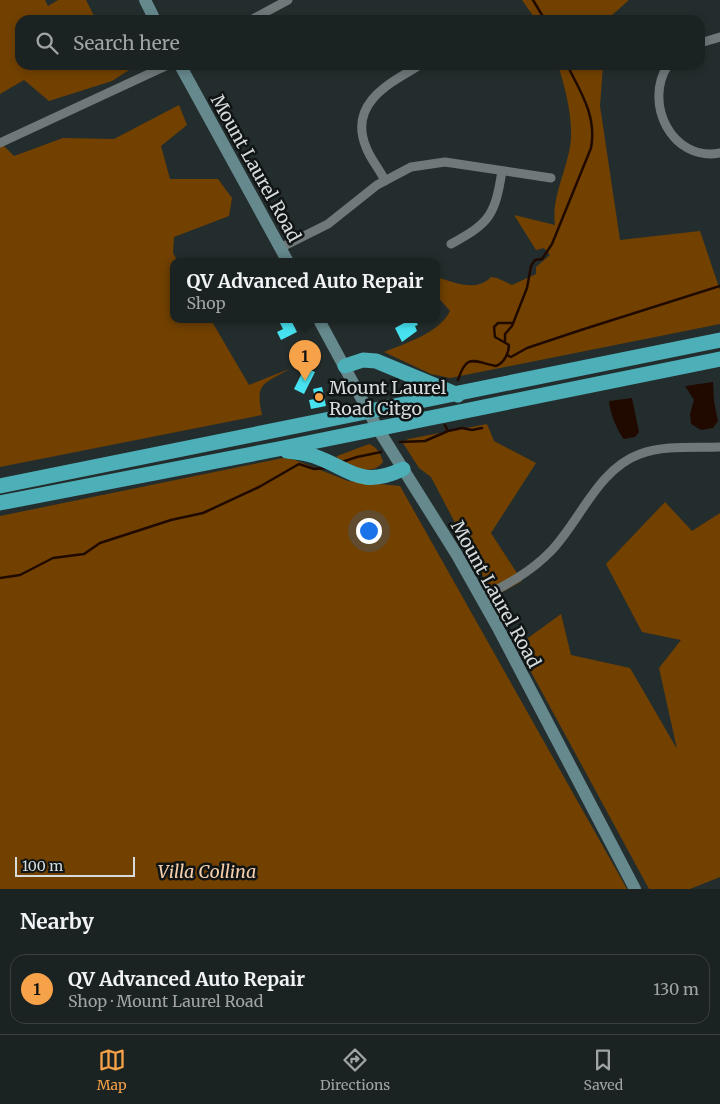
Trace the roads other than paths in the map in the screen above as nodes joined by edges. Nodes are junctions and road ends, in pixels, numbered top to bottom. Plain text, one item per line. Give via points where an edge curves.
1 (145, 0) edge
2 (288, 0) edge
3 (152, 15) edge
4 (260, 15) edge
5 (720, 37) edge
6 (705, 42) edge
7 (157, 70) edge
8 (183, 70) edge
9 (412, 70) edge
10 (666, 70) edge
11 (0, 143) edge
12 (720, 153) edge
13 (502, 171) junction
14 (551, 178) dead end
15 (385, 181) junction
16 (451, 244) dead end
17 (280, 248) junction
18 (286, 258) edge
19 (321, 323) edge
20 (720, 340) edge
21 (720, 359) edge
22 (345, 366) junction
23 (458, 394) junction
24 (369, 413) junction
25 (378, 429) junction
26 (720, 447) edge
27 (278, 449) junction
28 (403, 469) junction
29 (0, 486) edge
30 (0, 503) edge
31 (481, 598) junction
32 (635, 889) edge

1 - 3 main road
2 - 4 street
5 - 6 street
7 - 11 street
8 - 17 main road, Mount Laurel Road
9 - 15 street via 377,92 364,113 365,146
10 - 12 street via 658,99 668,128 688,150
13 - 14 street
13 - 15 street via 436,162 411,167
13 - 16 street via 490,217
15 - 17 street via 328,224
17 - 18 main road, Mount Laurel Road
19 - 22 main road, Mount Laurel Road
20 - 23 highway
21 - 25 highway
22 - 23 highway via 376,360
22 - 24 main road, Mount Laurel Road
23 - 24 highway
24 - 25 main road, Mount Laurel Road
24 - 29 highway
25 - 27 highway
25 - 28 main road, Mount Laurel Road
26 - 31 street via 653,451 628,460 607,477 542,560
27 - 28 highway via 314,456 362,478
27 - 30 highway
28 - 31 main road, Mount Laurel Road
31 - 32 main road, Mount Laurel Road

